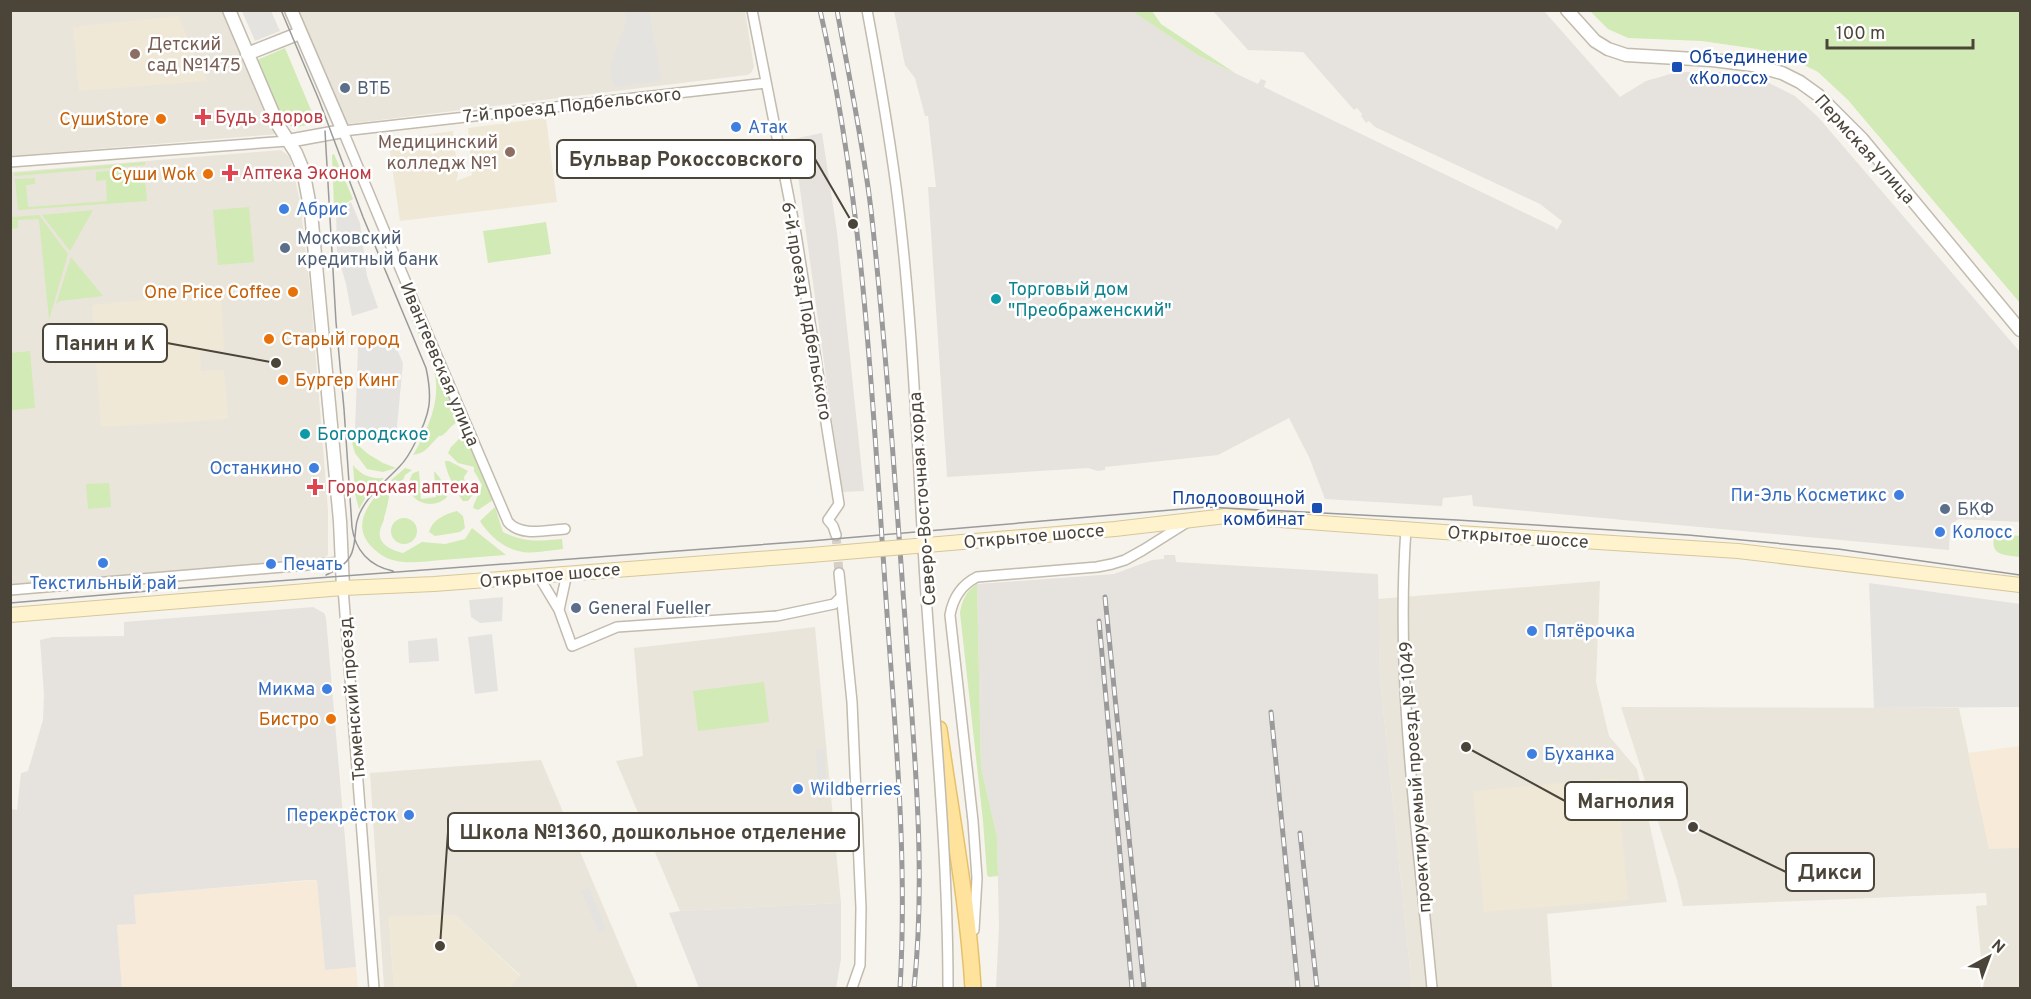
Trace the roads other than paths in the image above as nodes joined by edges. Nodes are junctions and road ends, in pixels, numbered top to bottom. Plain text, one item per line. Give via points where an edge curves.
1 (229, 10) edge
2 (291, 10) edge
3 (752, 10) edge
4 (868, 10) edge
5 (1567, 10) edge
6 (300, 33) junction
7 (247, 54) junction
8 (766, 83) junction
9 (343, 131) junction
10 (288, 141) junction
11 (10, 162) edge
12 (2020, 330) edge
13 (1190, 520) junction
14 (565, 529) dead end
15 (1406, 529) junction
16 (836, 535) tunnel mouth
17 (342, 562) junction
18 (567, 573) junction
19 (839, 573) tunnel mouth
20 (538, 576) junction
21 (2020, 585) edge
22 (343, 588) junction
23 (10, 590) edge
24 (841, 597) junction
25 (559, 610) junction
26 (10, 615) edge
27 (971, 965) junction
28 (374, 988) edge
29 (852, 988) edge
30 (948, 988) edge
31 (973, 988) edge
32 (1432, 988) edge

1 - 7 street
2 - 6 street, Ивантеевская улица
3 - 8 street, 6-й проезд Подбельского
4 - 27 main road, Северо-Восточная хорда via 898,187 938,721 966,903
4 - 30 street, Северо-Восточная хорда, bridge via 896,189 908,321 942,804
5 - 12 street, Пермская улица via 1595,41 1626,55 1753,65 1800,82 1862,139
6 - 7 street
6 - 9 street, Ивантеевская улица
7 - 10 street
8 - 9 street, 7-й проезд Подбельского
8 - 16 street, 6-й проезд Подбельского via 796,234 839,504 823,518 833,526
9 - 10 street
9 - 14 street, Ивантеевская улица via 503,511 512,527 521,531
10 - 11 street
10 - 17 street via 303,170 311,212
13 - 15 main road, Открытое шоссе via 1226,516
13 - 18 main road, Открытое шоссе, bridge
13 - 27 street via 1125,560 1096,567 977,577 961,588 952,604 977,878
15 - 21 main road, Открытое шоссе via 1738,551
15 - 32 street, проектируемый проезд № 1049 via 1409,747
17 - 22 street
17 - 23 street
18 - 20 main road, Открытое шоссе
18 - 25 street
19 - 24 street
20 - 22 main road, Открытое шоссе
20 - 25 street
22 - 26 main road, Открытое шоссе
22 - 28 street, Тюменский проезд
24 - 25 street via 834,604 777,616 617,627 572,646
24 - 29 street via 852,702 861,908 860,965
27 - 31 main road, Северо-Восточная хорда

